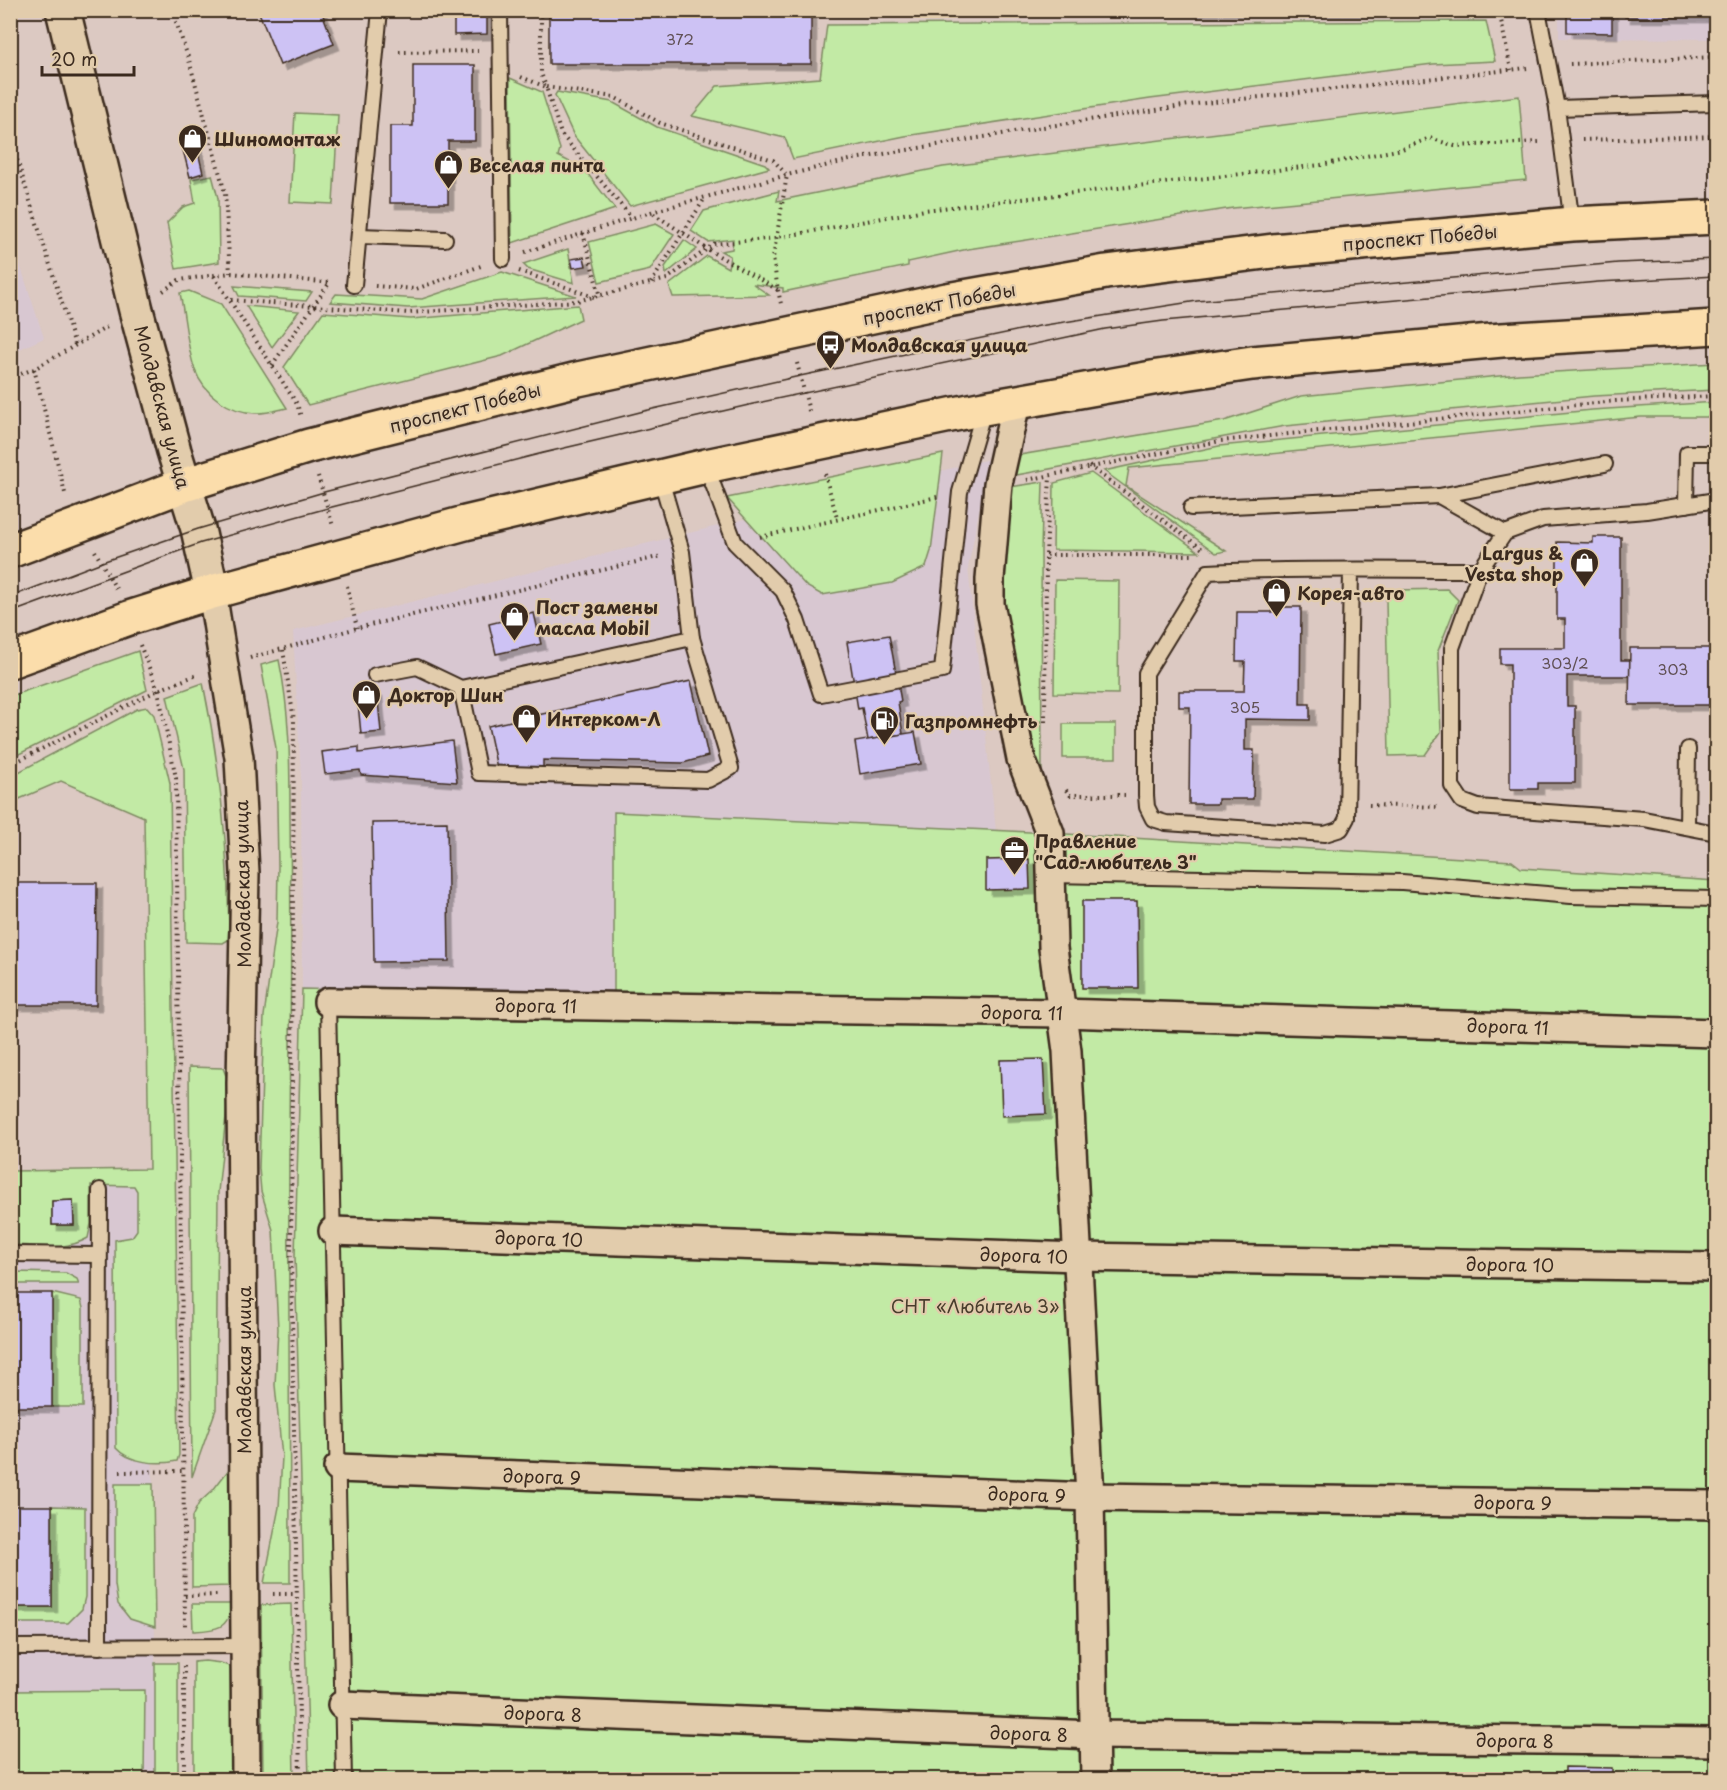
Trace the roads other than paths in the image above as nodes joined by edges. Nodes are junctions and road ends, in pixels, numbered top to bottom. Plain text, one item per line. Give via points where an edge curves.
1 (63, 10) edge
2 (380, 10) edge
3 (500, 10) edge
4 (1538, 10) edge
5 (1716, 103) edge
6 (1557, 108) junction
7 (1716, 217) edge
8 (1572, 224) junction
9 (358, 236) junction
10 (445, 239) dead end
11 (504, 259) road end
12 (354, 285) road end
13 (1716, 327) edge
14 (1016, 403) junction
15 (984, 408) junction
16 (1716, 453) edge
17 (1605, 464) dead end
18 (706, 466) junction
19 (660, 476) junction
20 (184, 484) junction
21 (1439, 496) junction
22 (1716, 500) edge
23 (1686, 505) junction
24 (1191, 508) dead end
25 (1505, 533) junction
26 (10, 550) edge
27 (1351, 570) junction
28 (1480, 570) junction
29 (212, 592) junction
30 (692, 638) junction
31 (10, 661) edge
32 (375, 675) dead end
33 (461, 688) junction
34 (1688, 748) dead end
35 (1686, 827) junction
36 (1716, 833) edge
37 (1050, 875) junction
38 (1716, 899) edge
39 (328, 1002) joint
40 (1061, 1012) junction
41 (1716, 1033) edge
42 (100, 1190) dead end
43 (333, 1231) junction
44 (10, 1254) edge
45 (98, 1255) junction
46 (1077, 1257) junction
47 (1716, 1267) edge
48 (338, 1468) junction
49 (1090, 1497) junction
50 (1716, 1505) edge
51 (245, 1646) junction
52 (10, 1647) edge
53 (99, 1647) junction
54 (342, 1706) junction
55 (1094, 1736) junction
56 (1716, 1742) edge
57 (246, 1779) edge
58 (344, 1779) edge
59 (1095, 1779) edge

1 - 20 street, Молдавская улица via 136,310
2 - 9 lane
3 - 11 lane
4 - 6 lane
5 - 6 lane
6 - 8 lane
7 - 8 main road, проспект Победы
8 - 20 main road, проспект Победы via 1273,251 1106,272 947,300 578,379 309,446
9 - 10 lane
9 - 12 lane
13 - 14 main road via 1502,340 1252,363
14 - 15 main road
14 - 37 street via 998,484 990,604 1021,759 1050,833
15 - 18 main road
15 - 18 lane via 960,492 942,671 821,694 788,600 735,543
16 - 23 lane via 1686,453
17 - 21 lane
18 - 19 main road
19 - 29 main road via 465,523
19 - 30 lane via 682,552
20 - 26 main road, проспект Победы
20 - 29 street, Молдавская улица
21 - 24 lane
21 - 25 lane
22 - 23 lane
23 - 25 lane via 1647,512 1543,519
25 - 28 lane
27 - 27 lane via 1348,804 1341,829 1325,834 1153,819 1146,795 1146,673 1208,572
27 - 28 lane
28 - 35 lane via 1452,648 1452,786 1462,801 1478,807 1644,819
29 - 31 main road
29 - 51 street, Молдавская улица via 239,758 245,873 241,1083
30 - 33 lane
30 - 33 lane via 731,768 708,780 479,773
32 - 33 lane via 417,667
34 - 35 lane
35 - 36 lane
37 - 38 lane via 1402,882 1571,896
37 - 40 street
39 - 40 street, дорога 11
39 - 43 lane
40 - 41 street, дорога 11
40 - 46 street via 1067,1051
42 - 45 lane
43 - 46 street, дорога 10
43 - 48 lane
44 - 45 lane
45 - 53 lane
46 - 47 street, дорога 10
46 - 49 street
48 - 49 street, дорога 9
48 - 54 lane
49 - 50 street, дорога 9
49 - 55 street
51 - 53 lane
51 - 57 street, Молдавская улица
52 - 53 lane
54 - 55 street, дорога 8
54 - 58 lane
55 - 56 street, дорога 8
55 - 59 street

